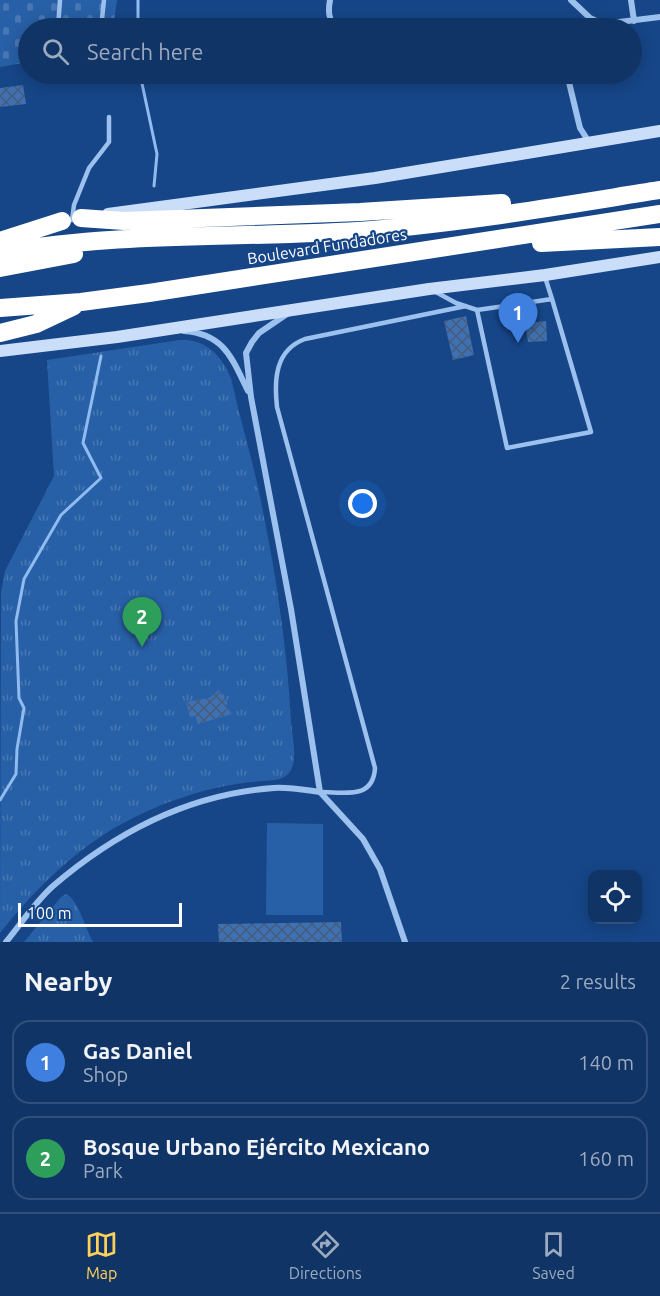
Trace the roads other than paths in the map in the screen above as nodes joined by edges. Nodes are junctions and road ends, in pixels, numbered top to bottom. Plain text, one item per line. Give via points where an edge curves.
1 (60, 0) edge
2 (104, 0) edge
3 (330, 0) edge
4 (572, 0) edge
5 (631, 0) edge
6 (660, 17) edge
7 (59, 18) edge
8 (102, 18) edge
9 (329, 18) edge
10 (592, 18) edge
11 (634, 18) edge
12 (642, 20) edge
13 (569, 84) edge
14 (109, 117) dead end
15 (660, 131) edge
16 (590, 142) junction
17 (660, 190) edge
18 (660, 214) edge
19 (72, 220) junction
20 (169, 220) junction
21 (0, 231) edge
22 (660, 237) edge
23 (0, 242) edge
24 (467, 244) junction
25 (0, 253) edge
26 (660, 257) edge
27 (0, 268) edge
28 (545, 275) junction
29 (429, 289) junction
30 (552, 299) junction
31 (81, 302) junction
32 (466, 306) junction
33 (0, 308) edge
34 (477, 310) junction
35 (292, 311) junction
36 (44, 314) junction
37 (0, 320) edge
38 (0, 327) edge
39 (165, 330) junction
40 (0, 333) edge
41 (0, 351) edge
42 (251, 397) junction
43 (320, 792) junction
44 (6, 942) edge
45 (405, 942) edge

1 - 7 lane
2 - 8 lane
3 - 9 street
4 - 10 street
5 - 11 street
6 - 12 street
13 - 16 street via 580,128
14 - 19 lane via 109,142 89,168
15 - 16 main road
16 - 20 main road via 375,178
17 - 20 highway via 402,210
18 - 24 highway, Boulevard Fundadores
19 - 20 highway
19 - 21 main road
19 - 23 highway
20 - 25 highway
20 - 27 highway
22 - 24 highway
24 - 31 highway, Boulevard Fundadores
26 - 28 main road
28 - 29 main road
28 - 30 lane
29 - 32 lane
29 - 35 main road
30 - 34 lane
30 - 34 lane via 591,432 507,448
31 - 33 highway, Boulevard Fundadores
31 - 36 highway
31 - 40 highway via 51,319
32 - 34 lane
32 - 43 lane via 305,339 291,346 276,373 277,407 375,768 370,787 358,793
35 - 39 main road
35 - 42 street via 259,333 246,353
36 - 37 highway
36 - 38 highway
39 - 41 main road
39 - 42 street via 198,332 225,347
42 - 43 street
43 - 44 street via 276,788 178,808 128,832 51,888
43 - 45 street via 363,839 380,869

